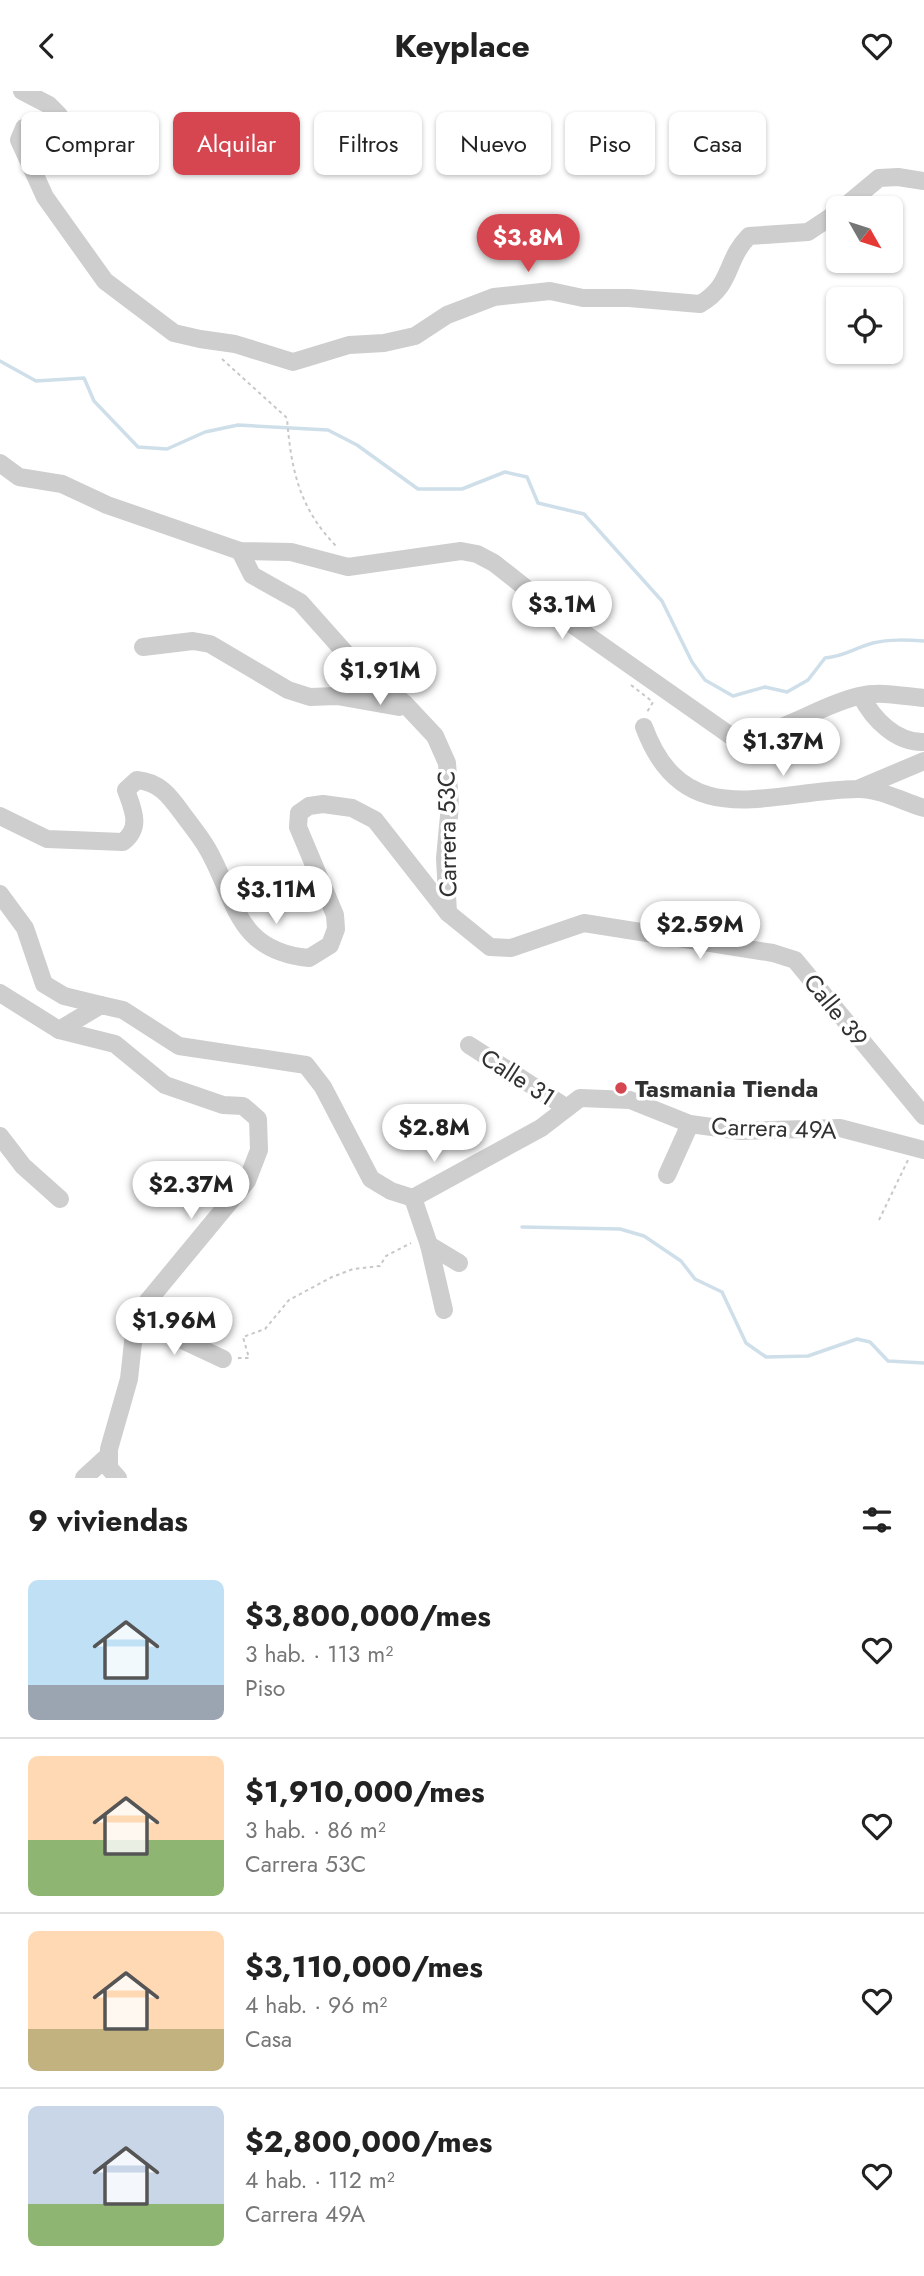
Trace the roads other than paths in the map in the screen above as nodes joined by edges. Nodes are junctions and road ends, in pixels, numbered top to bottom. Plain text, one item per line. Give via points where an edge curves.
1 (22, 91) edge
2 (924, 181) edge
3 (858, 196) edge
4 (826, 220) edge
5 (0, 463) edge
6 (240, 551) junction
7 (143, 647) dead end
8 (861, 696) junction
9 (924, 698) edge
10 (405, 704) junction
11 (644, 727) road end
12 (924, 743) edge
13 (924, 761) edge
14 (860, 788) junction
15 (924, 808) edge
16 (0, 816) edge
17 (0, 894) edge
18 (448, 913) junction
19 (0, 993) edge
20 (101, 1005) junction
21 (59, 1030) junction
22 (469, 1045) dead end
23 (567, 1108) junction
24 (924, 1116) edge
25 (690, 1124) junction
26 (0, 1136) edge
27 (919, 1148) edge
28 (667, 1175) dead end
29 (413, 1198) junction
30 (60, 1199) dead end
31 (421, 1244) junction
32 (459, 1263) dead end
33 (444, 1310) dead end
34 (135, 1324) junction
35 (223, 1359) road end
36 (108, 1456) junction
37 (84, 1478) edge
38 (118, 1478) edge

1 - 4 street via 59,115 58,125 24,128 19,140 46,197 105,281 174,333 235,344 293,362 349,345 415,336 447,315 494,297 550,291 583,298 700,304 722,286 738,247 749,236 808,232
2 - 3 street via 879,178
5 - 6 street via 19,477 62,484 107,505
6 - 8 street via 291,552 348,567 461,551 477,554 731,736 750,737
6 - 10 street, Carrera 53C via 252,575 300,602 349,657
7 - 10 street via 211,643 288,690 310,697
8 - 9 street
8 - 12 street via 889,731
10 - 18 street, Carrera 53C via 435,736 447,763
11 - 14 street via 653,751 673,776 723,800
13 - 14 street
14 - 15 street
16 - 18 street, Calle 39 via 47,839 123,842 133,834 136,821 126,790 137,780 151,781 168,794 208,849 242,923 273,949 309,958 330,945 336,929 335,915 298,827 299,814 309,806 323,804 352,808 375,820
17 - 20 street via 25,928 44,984 64,996
18 - 24 street, Calle 39 via 490,947 511,948 584,923 795,960
19 - 21 street
20 - 21 street
20 - 29 street via 122,1010 178,1046 306,1065 323,1087 371,1179
21 - 34 street via 115,1044 164,1085 223,1105 243,1106 258,1119 259,1150 247,1181 147,1302
22 - 23 street, Calle 31
23 - 25 street, Carrera 49A via 580,1098 630,1100
23 - 29 street, Carrera 49A via 541,1128
25 - 27 street, Carrera 49A via 741,1131 840,1128
25 - 28 street
26 - 30 street via 23,1166
29 - 31 street
31 - 32 street
31 - 33 street
34 - 35 street via 159,1329
34 - 36 street via 130,1379
36 - 37 street
36 - 38 street via 109,1468

